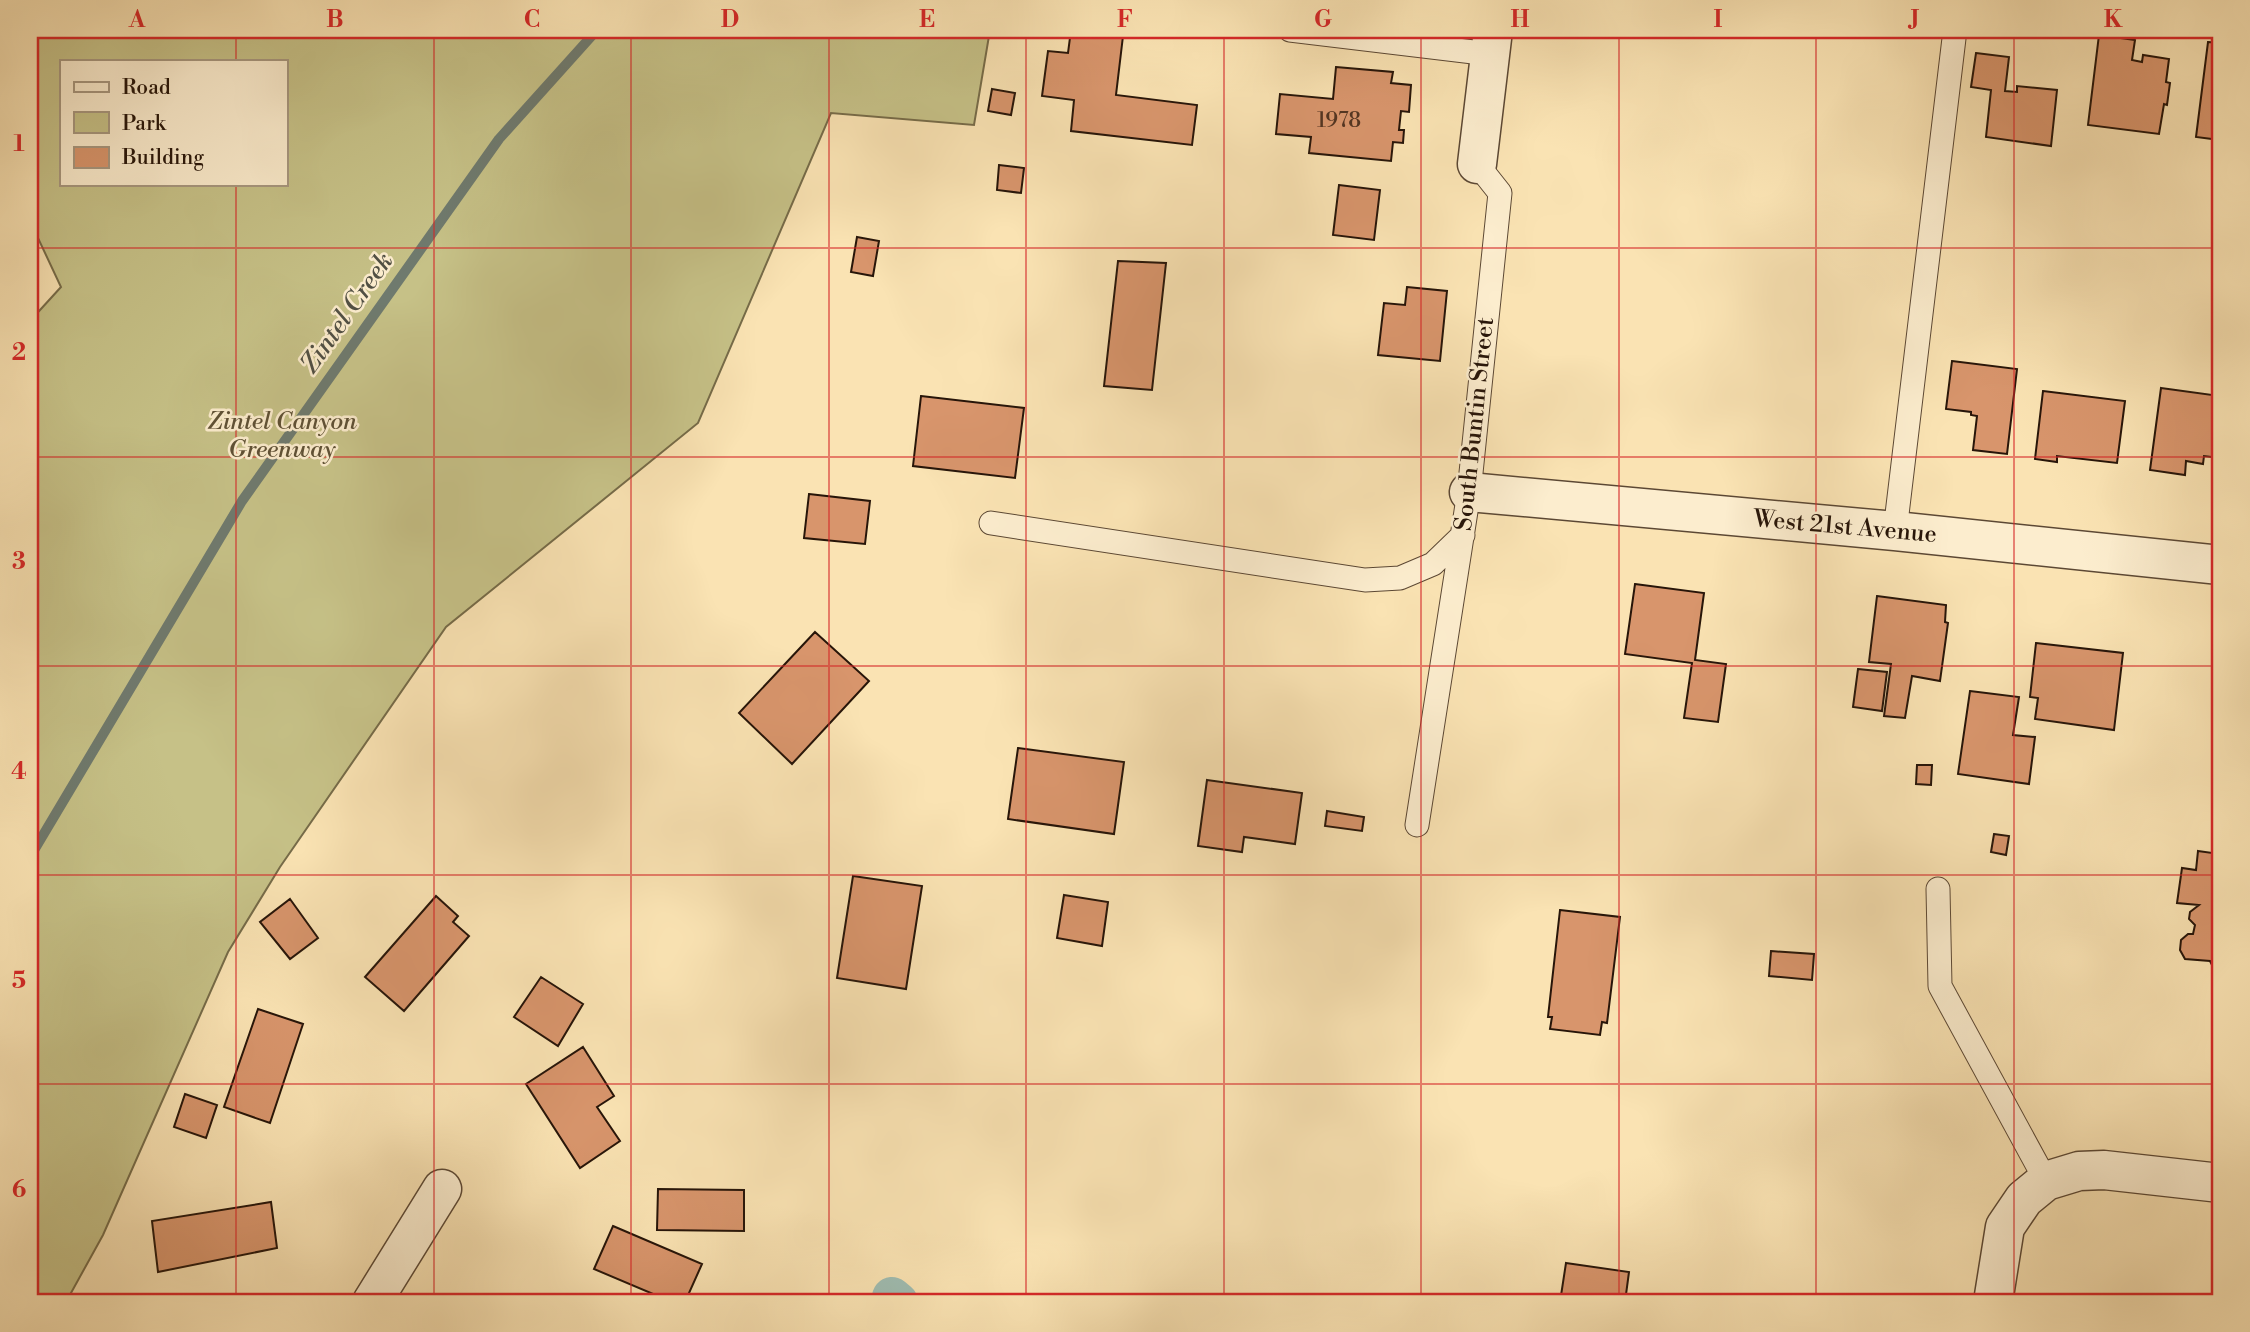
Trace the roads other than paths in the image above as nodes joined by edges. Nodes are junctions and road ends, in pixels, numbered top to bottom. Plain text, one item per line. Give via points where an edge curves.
1 (1290, 30) edge
2 (1955, 30) edge
3 (1492, 42) edge
4 (1477, 164) joint
5 (1469, 492) junction
6 (991, 523) dead end
7 (1895, 531) junction
8 (1463, 535) junction
9 (2220, 565) edge
10 (1417, 825) dead end
11 (1938, 889) dead end
12 (2046, 1181) junction
13 (2220, 1183) edge
14 (442, 1189) dead end
15 (372, 1302) edge
16 (1993, 1302) edge

1 - 3 lane
2 - 7 lane
3 - 4 street, South Buntin Street
4 - 5 lane, South Buntin Street via 1500,193
5 - 7 street, West 21st Avenue
5 - 8 lane, South Buntin Street
6 - 8 lane via 1366,580 1400,578 1433,564
7 - 9 street, West 21st Avenue
8 - 10 lane, South Buntin Street
11 - 12 lane via 1940,986
12 - 13 street via 2079,1171 2104,1170
12 - 16 street via 2024,1199 2005,1227
14 - 15 street

